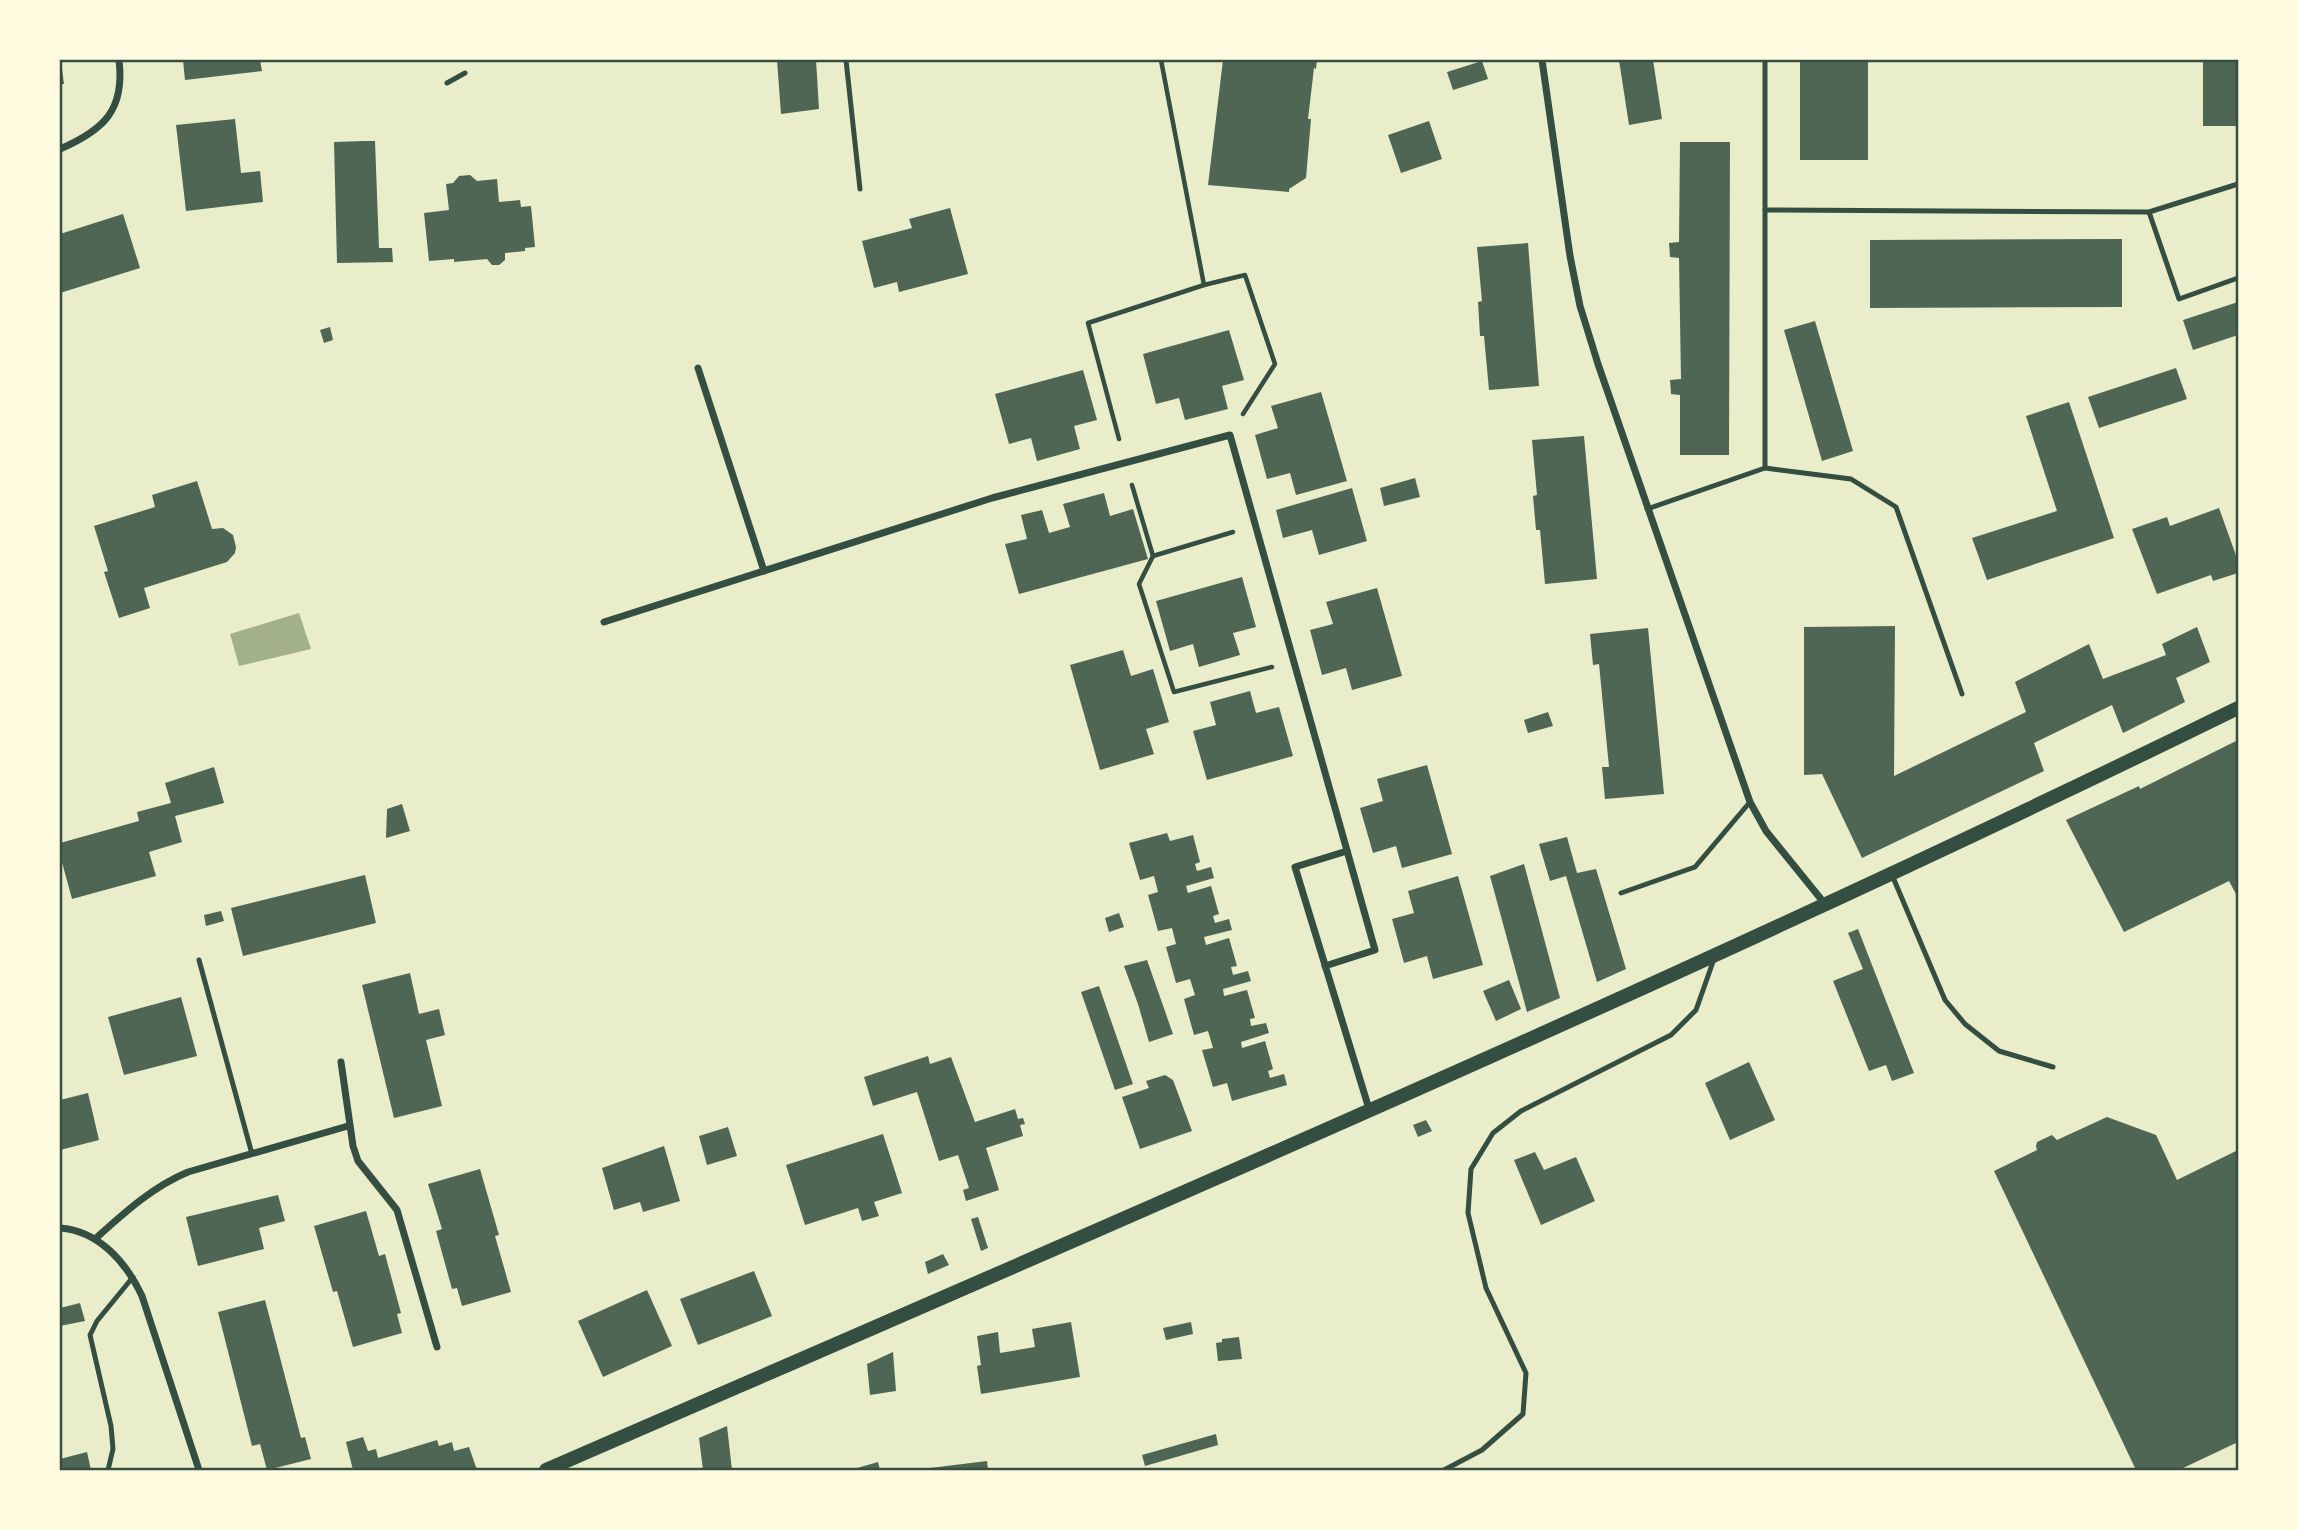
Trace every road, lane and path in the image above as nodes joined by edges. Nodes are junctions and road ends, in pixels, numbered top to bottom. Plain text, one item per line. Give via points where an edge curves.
1 (119, 60) edge
2 (846, 60) edge
3 (1161, 60) edge
4 (1542, 60) edge
5 (1765, 60) edge
6 (465, 73) dead end
7 (447, 83) dead end
8 (60, 149) edge
9 (2238, 184) edge
10 (860, 189) dead end
11 (1765, 210) junction
12 (2149, 212) junction
13 (2238, 278) edge
14 (1204, 285) dead end
15 (698, 368) dead end
16 (1765, 468) junction
17 (1647, 509) junction
18 (1255, 526) junction
19 (1153, 556) dead end
20 (764, 570) junction
21 (604, 622) dead end
22 (1962, 694) dead end
23 (2238, 708) edge
24 (1750, 802) junction
25 (1347, 851) junction
26 (1891, 872) junction
27 (1621, 893) dead end
28 (1825, 905) junction
29 (1716, 953) junction
30 (199, 960) dead end
31 (1325, 966) junction
32 (341, 1062) dead end
33 (2053, 1067) dead end
34 (1370, 1112) junction
35 (348, 1126) junction
36 (252, 1154) junction
37 (60, 1228) edge
38 (95, 1239) junction
39 (133, 1277) junction
40 (437, 1346) dead end
41 (108, 1471) edge
42 (199, 1471) edge
43 (546, 1471) edge
44 (1444, 1471) edge

1 - 8 street via 122,82 110,118
2 - 10 lane
3 - 14 path
4 - 17 street via 1580,306
5 - 11 lane
6 - 7 lane
9 - 12 lane
11 - 12 lane
11 - 16 lane
12 - 13 lane via 2179,299
15 - 20 street
16 - 17 lane
16 - 22 lane via 1851,479 1896,507
17 - 24 street
18 - 19 path
18 - 20 street via 1230,435 992,498
18 - 25 street
20 - 21 street
23 - 26 main road
24 - 27 lane via 1695,867
24 - 28 street via 1766,831
25 - 31 street via 1376,950
25 - 31 street via 1295,867
26 - 28 main road
26 - 33 lane via 1945,1000 1965,1024 1999,1051
28 - 29 main road
29 - 34 main road
29 - 44 lane via 1696,1010 1671,1035 1521,1111 1493,1133 1471,1169 1468,1213 1486,1288 1526,1373 1523,1414 1482,1450
30 - 36 lane
31 - 34 street
32 - 35 street
34 - 43 main road
35 - 36 street
35 - 40 street via 358,1161 397,1210
36 - 38 street via 166,1181
37 - 38 street
38 - 39 street via 122,1260
39 - 41 lane via 90,1335 111,1426 113,1449
39 - 42 street

